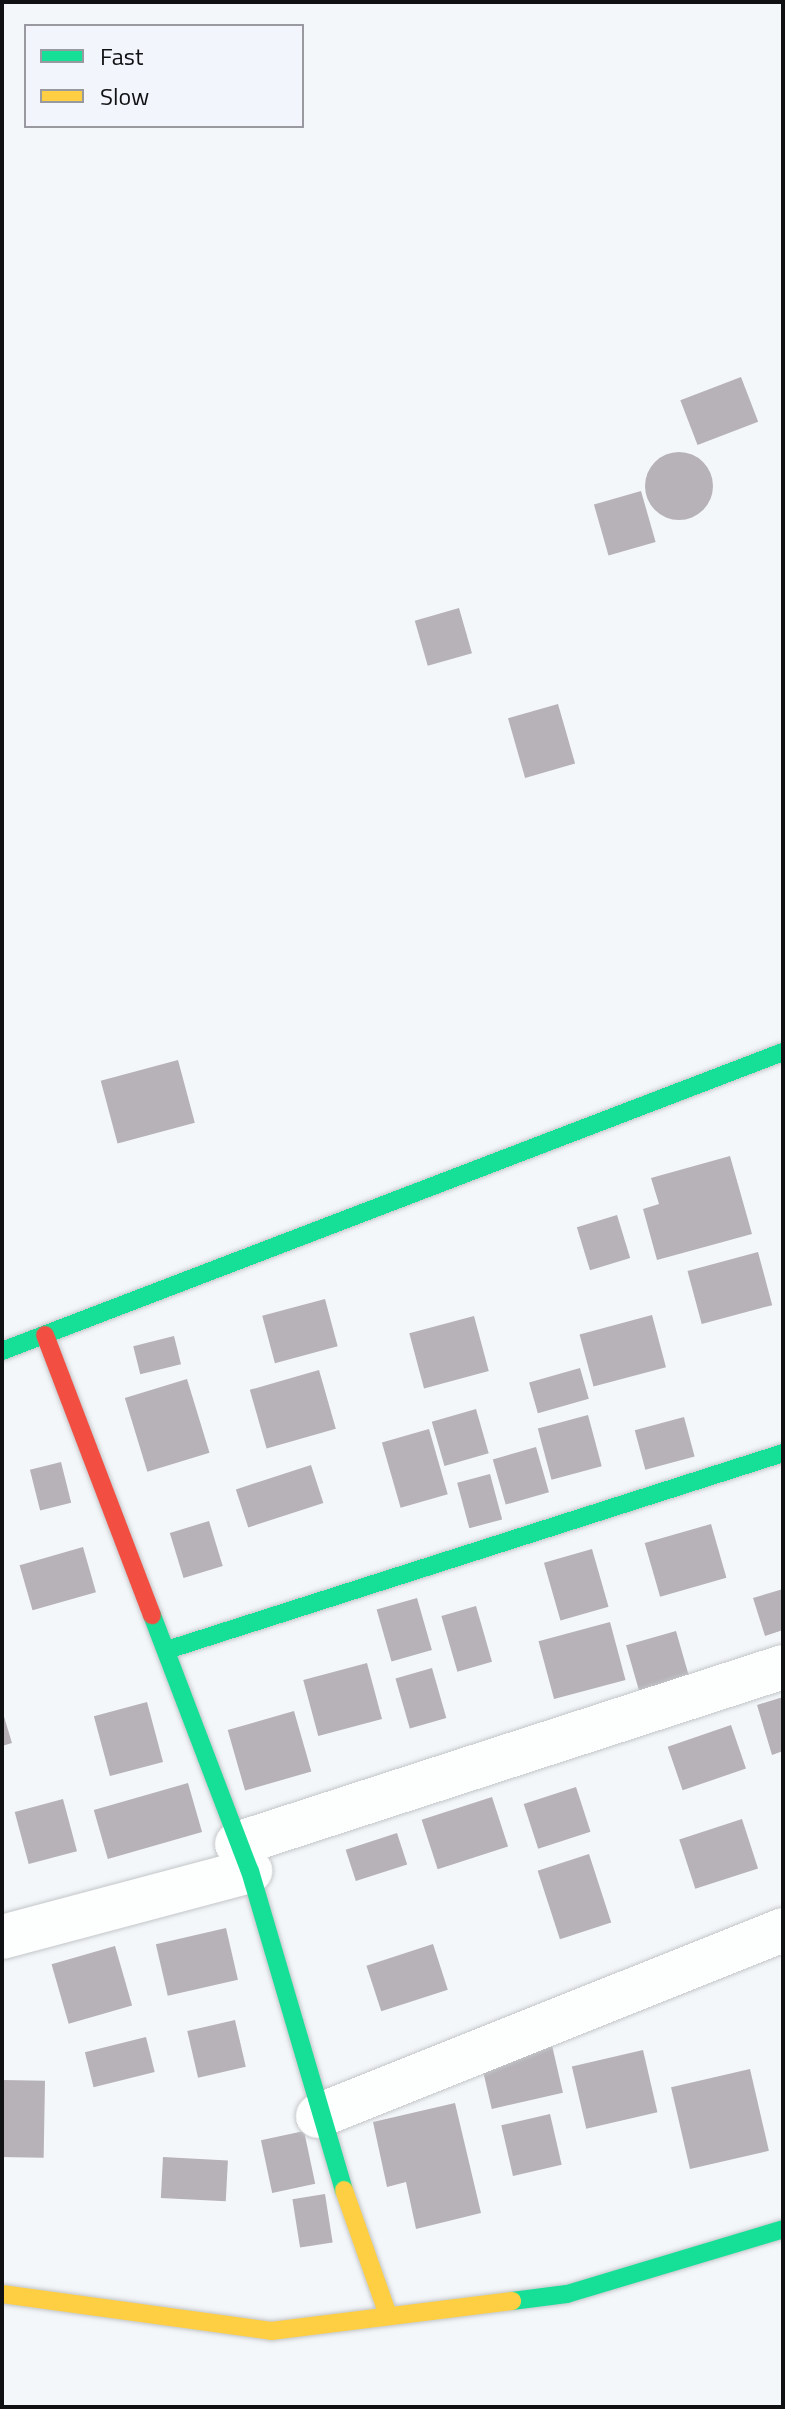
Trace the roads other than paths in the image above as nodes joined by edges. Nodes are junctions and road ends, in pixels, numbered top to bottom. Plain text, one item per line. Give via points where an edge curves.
1 (783, 1052) edge
2 (45, 1335) junction
3 (2, 1351) edge
4 (783, 1453) edge
5 (167, 1650) junction
6 (783, 1667) edge
7 (244, 1858) junction
8 (783, 1930) edge
9 (2, 1937) edge
10 (318, 2116) junction
11 (783, 2229) edge
12 (2, 2294) edge
13 (388, 2315) junction

1 - 2 street
2 - 3 street
2 - 5 street
4 - 5 street
5 - 7 street
6 - 7 street
7 - 9 street
7 - 10 street
8 - 10 street
10 - 13 street
11 - 13 street via 567,2294
12 - 13 street via 271,2331

